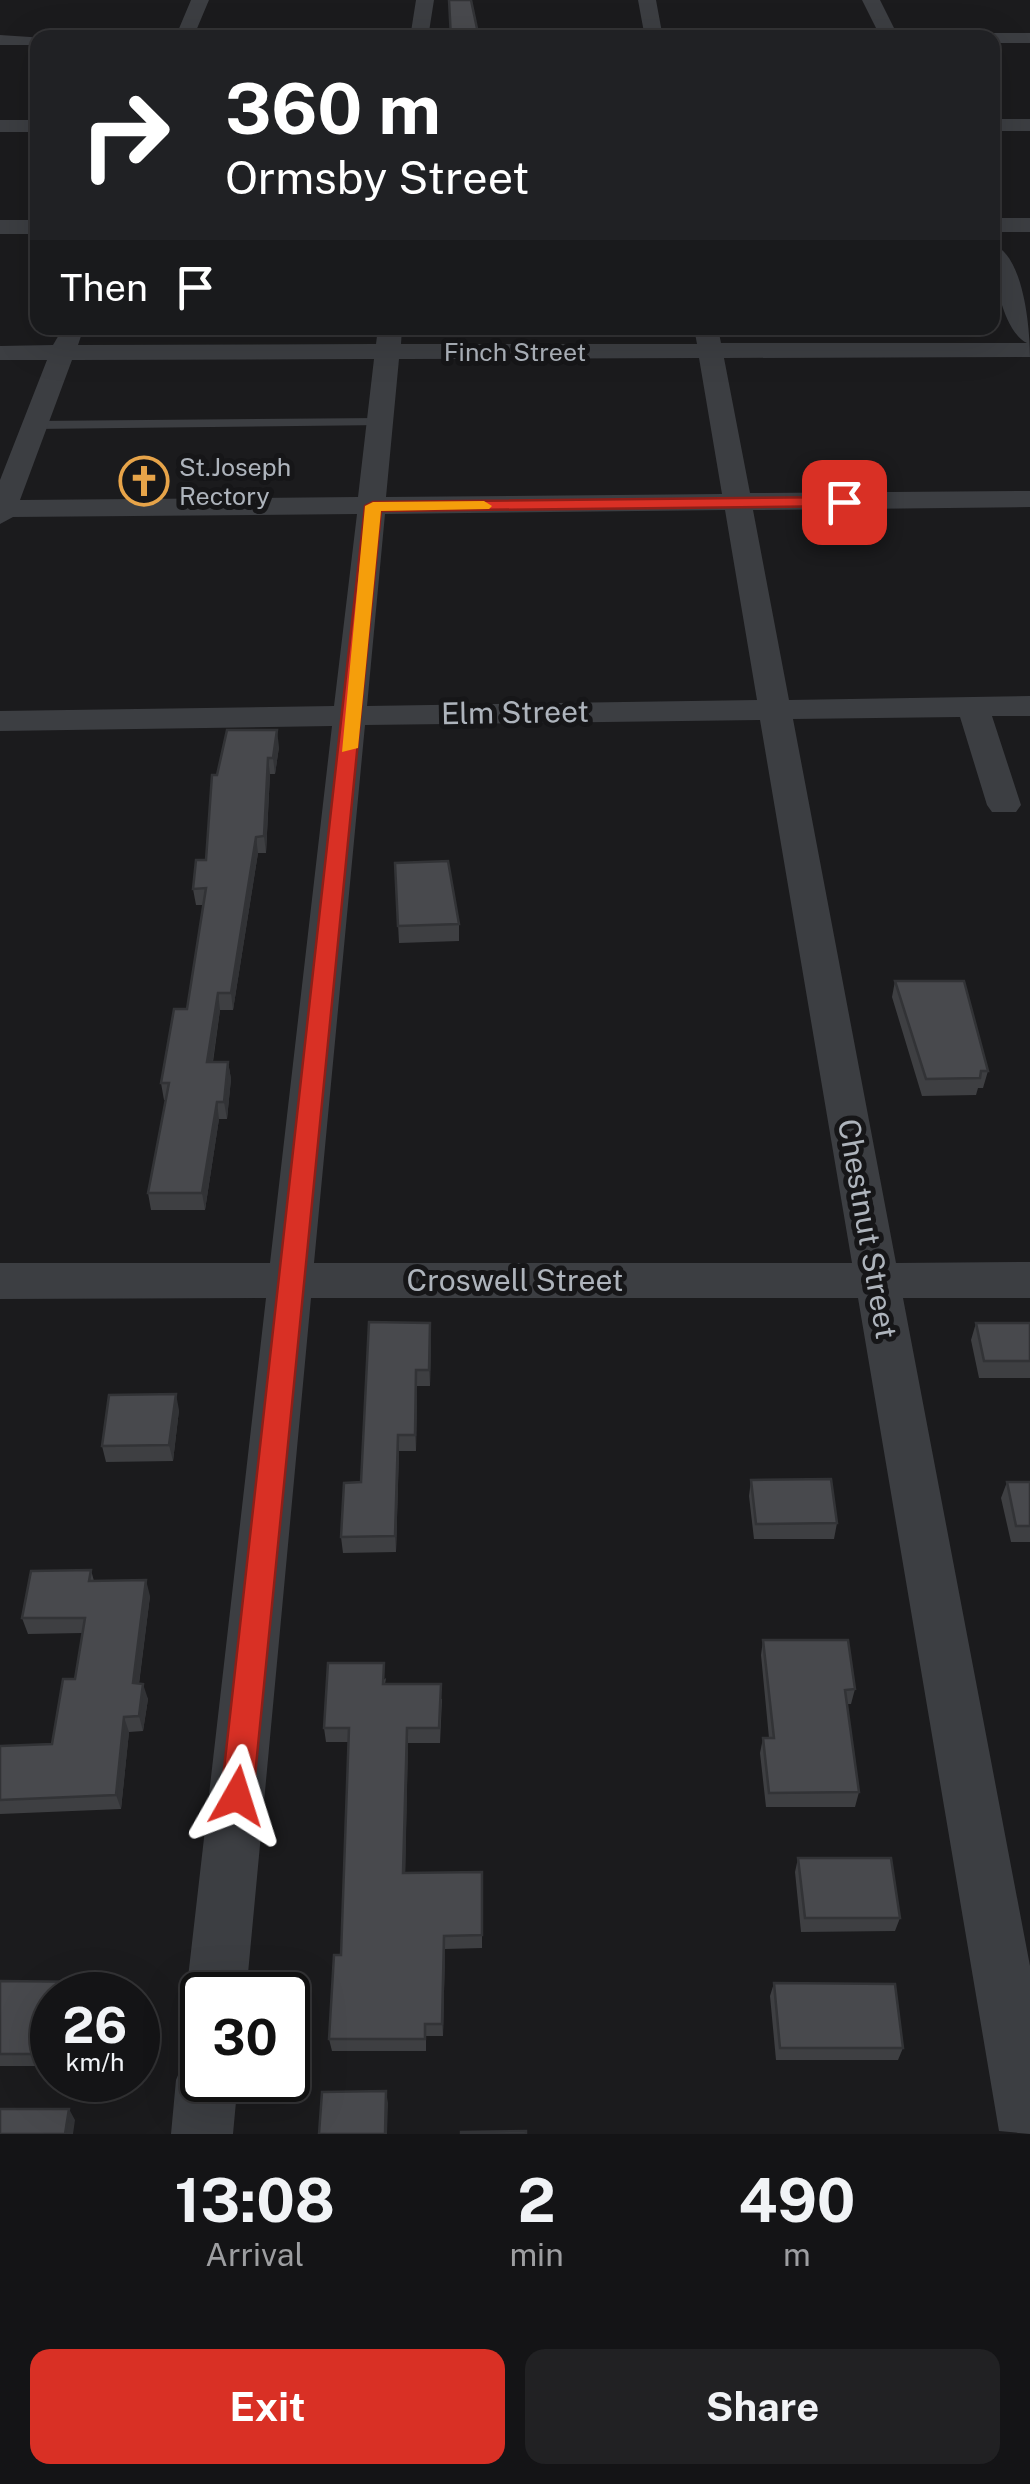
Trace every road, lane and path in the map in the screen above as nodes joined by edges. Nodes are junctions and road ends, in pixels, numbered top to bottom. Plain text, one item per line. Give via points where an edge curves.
1 (200, 0) edge
2 (425, 0) edge
3 (646, 0) edge
4 (871, 0) edge
5 (187, 30) edge
6 (420, 30) edge
7 (652, 30) edge
8 (886, 30) edge
9 (1000, 38) edge
10 (1030, 38) edge
11 (0, 40) edge
12 (30, 40) edge
13 (1030, 124) edge
14 (1000, 125) edge
15 (0, 126) edge
16 (30, 126) edge
17 (1000, 225) edge
18 (1030, 225) edge
19 (0, 227) edge
20 (30, 227) edge
21 (1000, 269) edge
22 (1030, 336) edge
23 (708, 339) edge
24 (67, 340) edge
25 (390, 340) edge
26 (1030, 350) edge
27 (0, 353) edge
28 (380, 422) junction
29 (34, 426) junction
30 (1030, 499) edge
31 (736, 504) junction
32 (373, 506) junction
33 (1, 511) edge
34 (1030, 706) edge
35 (973, 707) junction
36 (778, 710) junction
37 (352, 717) junction
38 (0, 721) edge
39 (1004, 806) dead end
40 (875, 1280) junction
41 (1030, 1280) edge
42 (0, 1281) edge
43 (291, 1282) junction
44 (218, 1972) edge
45 (205, 2102) edge
46 (1030, 2131) edge
47 (202, 2134) edge

1 - 5 street
2 - 6 street
3 - 7 street
4 - 8 street
9 - 10 street
11 - 12 street
13 - 14 street
15 - 16 street
17 - 18 street
19 - 20 street
21 - 22 street
23 - 25 street, Finch Street
23 - 26 street, Finch Street
23 - 31 street, Chestnut Street
24 - 25 street, Finch Street
24 - 27 street, Finch Street
24 - 29 street
25 - 28 street
28 - 29 lane
28 - 32 street
29 - 33 street
30 - 31 street
31 - 32 street
31 - 36 street, Chestnut Street
32 - 33 street
32 - 37 street
34 - 35 street, Elm Street
35 - 36 street, Elm Street
35 - 39 street
36 - 37 street, Elm Street
36 - 40 street, Chestnut Street
37 - 38 street, Elm Street
37 - 43 street
40 - 41 street, Croswell Street
40 - 43 street, Croswell Street
40 - 46 street, Chestnut Street
42 - 43 street, Croswell Street
43 - 44 street
45 - 47 street

